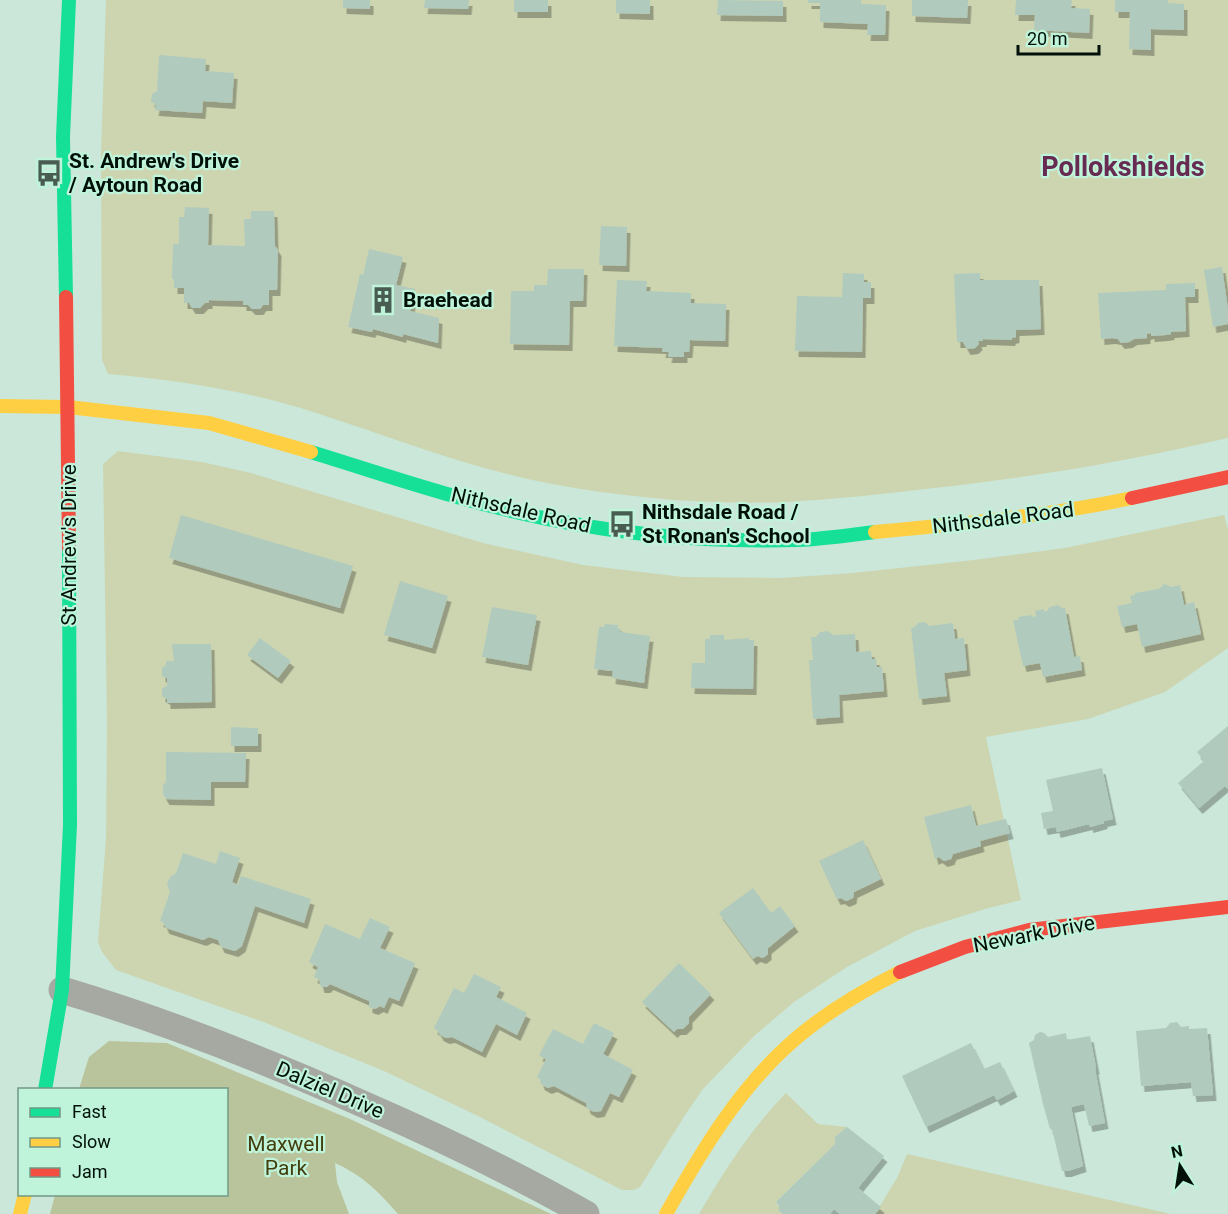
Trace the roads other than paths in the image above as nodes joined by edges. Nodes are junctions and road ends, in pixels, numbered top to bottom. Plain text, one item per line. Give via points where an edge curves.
1 (69, 0) edge
2 (0, 406) edge
3 (68, 407) junction
4 (1228, 477) edge
5 (1226, 906) edge
6 (62, 990) junction
7 (45, 1088) edge
8 (24, 1196) edge
9 (20, 1214) edge
10 (586, 1214) edge
11 (666, 1214) edge

1 - 3 street, St Andrew's Drive via 63,137
2 - 3 street, Nithsdale Road
3 - 4 street, Nithsdale Road via 209,423 541,518 702,539 799,540 967,523 1094,506
3 - 6 street, St Andrew's Drive via 70,825
5 - 11 street, Newark Drive via 1029,930 961,947 899,972 843,1004 792,1042 715,1131
6 - 7 street, St Andrew's Drive
6 - 10 street, Dalziel Drive via 226,1046 302,1077 435,1136
8 - 9 street

